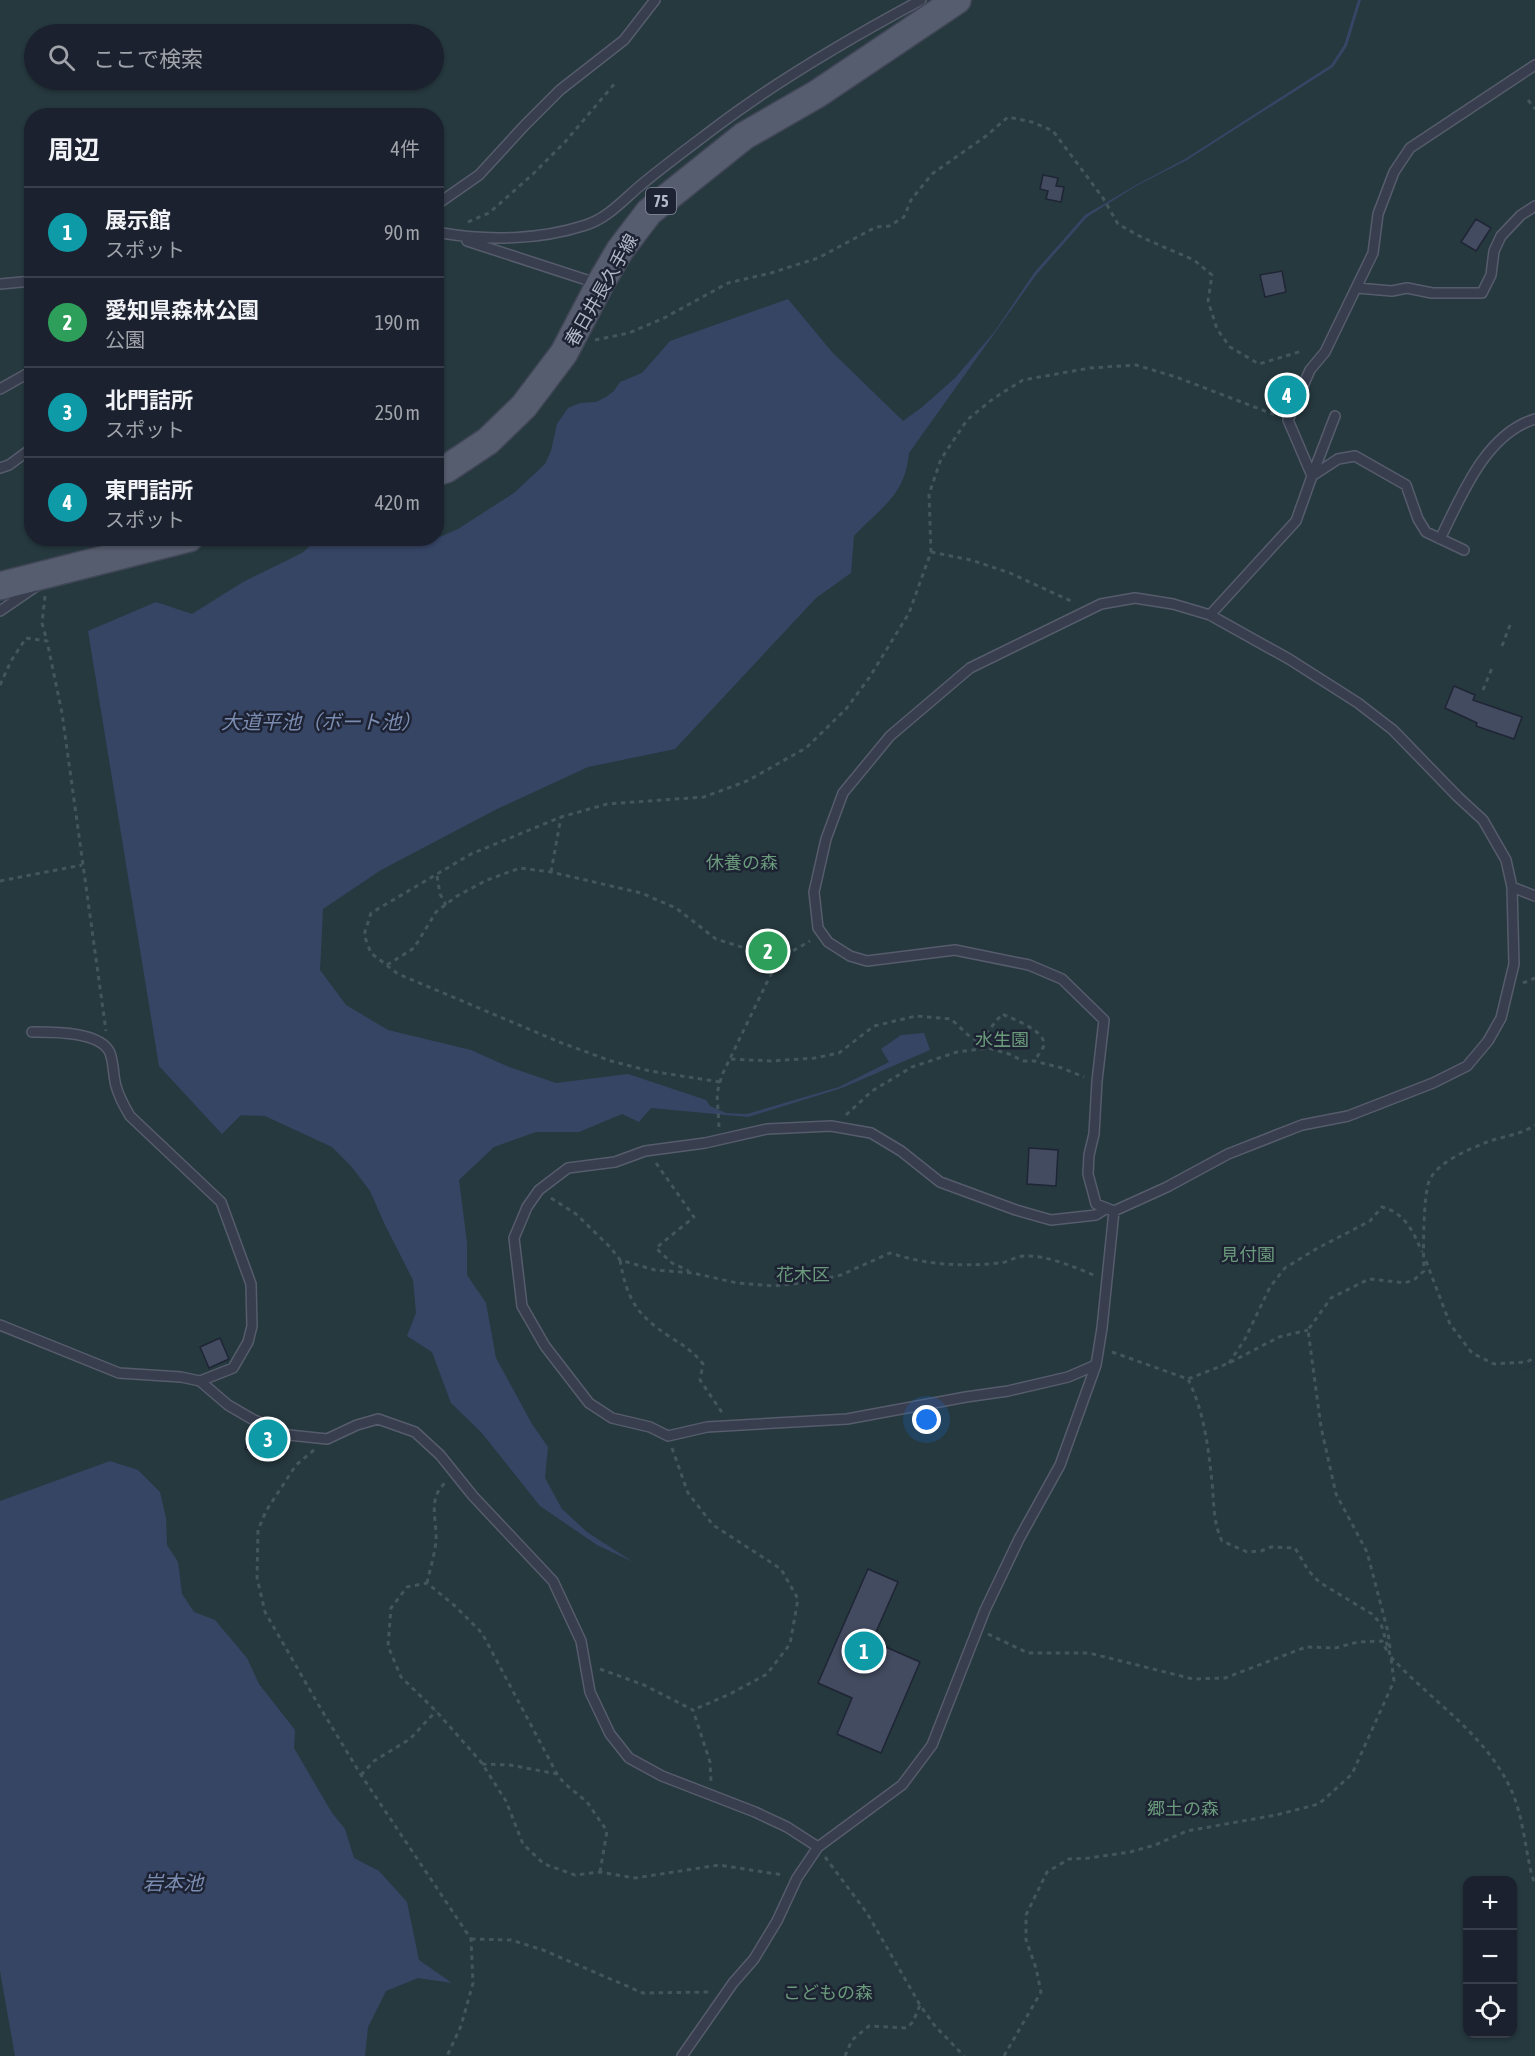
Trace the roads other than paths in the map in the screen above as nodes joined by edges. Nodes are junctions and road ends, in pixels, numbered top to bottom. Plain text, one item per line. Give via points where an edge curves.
1 (655, 0) edge
2 (921, 0) edge
3 (957, 0) edge
4 (1535, 65) edge
5 (444, 199) edge
6 (1535, 206) edge
7 (444, 237) edge
8 (444, 238) edge
9 (24, 282) edge
10 (0, 284) edge
11 (600, 284) junction
12 (1357, 288) junction
13 (24, 376) edge
14 (0, 389) edge
15 (1335, 416) dead end
16 (1535, 419) edge
17 (24, 454) edge
18 (0, 468) edge
19 (444, 470) edge
20 (1312, 476) junction
21 (1440, 539) junction
22 (165, 546) edge
23 (1464, 550) dead end
24 (46, 585) junction
25 (0, 586) edge
26 (0, 611) edge
27 (1210, 615) junction
28 (1512, 887) junction
29 (1535, 896) edge
30 (32, 1032) dead end
31 (1111, 1209) junction
32 (0, 1325) edge
33 (1096, 1365) junction
34 (200, 1381) junction
35 (818, 1847) junction
36 (682, 2056) edge

1 - 5 lane via 624,40 560,90 479,175
2 - 7 lane via 839,44 756,97 607,215 586,225 532,236
3 - 11 main road, 春日井長久手線 / 75 via 817,94 744,136 687,180 649,212
4 - 12 lane via 1410,148 1394,172 1378,214 1373,253
6 - 12 lane via 1502,236 1482,293
8 - 11 lane
9 - 10 lane
11 - 19 main road, 春日井長久手線 / 75 via 564,353 524,406 488,441
12 - 20 lane via 1325,352 1310,370 1288,420
13 - 14 lane
15 - 20 lane
16 - 21 lane via 1486,454
17 - 18 lane
20 - 21 lane via 1338,459 1355,456 1406,485 1426,532
20 - 27 lane via 1296,522
21 - 23 lane
22 - 24 main road
24 - 25 main road
24 - 26 lane
27 - 28 lane via 1289,659 1393,730 1483,819 1506,860
27 - 31 lane via 1135,598 1101,604 970,668 890,736 843,792 826,839 814,892 818,928 828,942 850,956 867,961 955,950 1029,965 1062,979 1104,1020 1088,1174 1096,1204
28 - 29 lane
28 - 31 lane via 1514,964 1501,1018 1467,1066 1348,1116 1302,1125 1228,1154 1167,1187
30 - 34 lane via 82,1035 105,1045 121,1102 130,1116 222,1202 251,1284 252,1326 233,1368
31 - 33 lane
31 - 33 lane via 1096,1215 1051,1220 940,1182 871,1133 831,1126 767,1128 720,1140 645,1151 615,1162 568,1168 539,1190 514,1238 522,1306 545,1346 589,1403 612,1418 650,1427 668,1436 706,1427 847,1419 1008,1391 1068,1377
32 - 34 lane via 119,1373
33 - 35 lane via 1060,1465 1018,1539 932,1745 902,1785
34 - 35 lane via 228,1405 289,1435 327,1439 378,1419 415,1432 553,1581 581,1641 590,1692 610,1734 629,1758 662,1776 788,1827
35 - 36 lane via 754,1959

